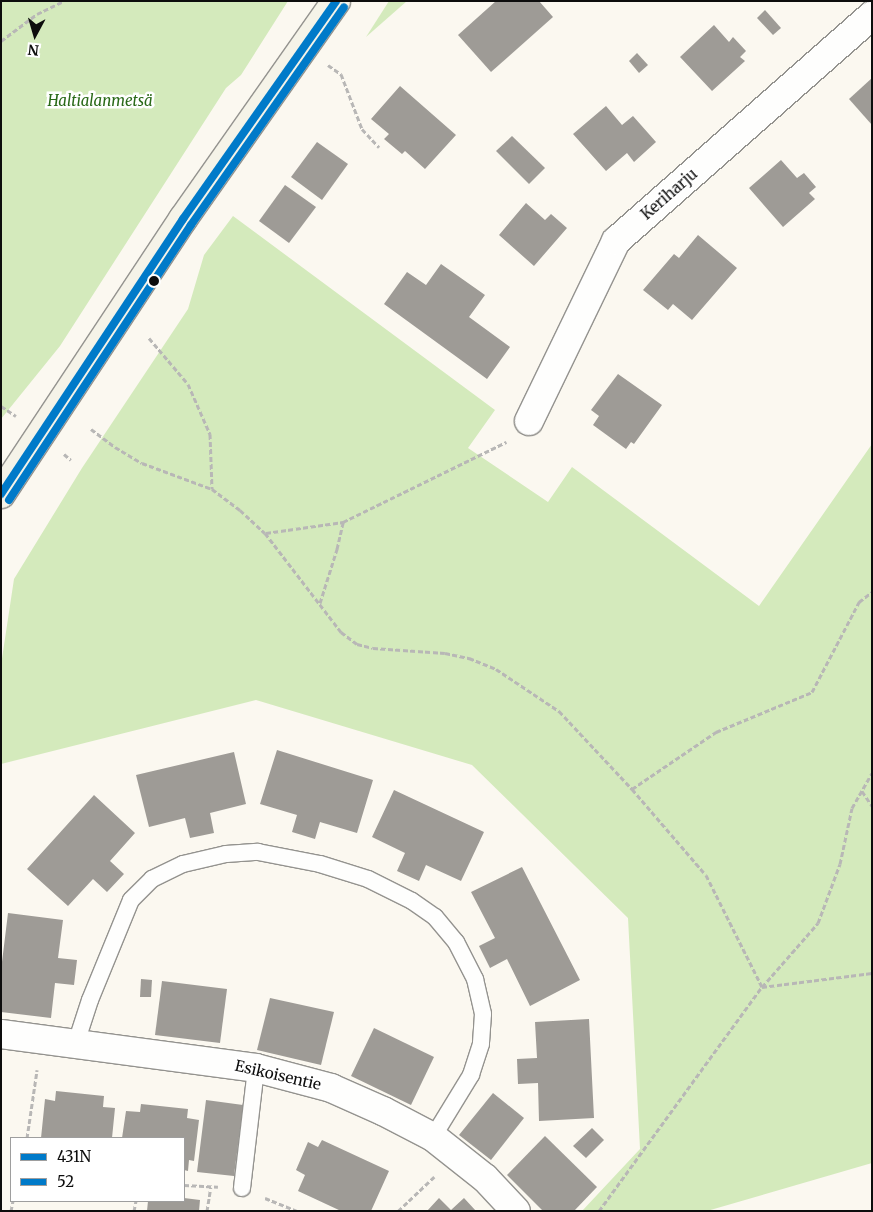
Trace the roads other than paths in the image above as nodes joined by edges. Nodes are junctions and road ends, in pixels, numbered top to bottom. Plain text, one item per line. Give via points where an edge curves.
1 (336, 1) edge
2 (872, 15) edge
3 (529, 421) road end
4 (1, 494) edge
5 (1, 1034) edge
6 (76, 1043) junction
7 (256, 1068) junction
8 (433, 1137) junction
9 (242, 1188) dead end
10 (516, 1211) edge

1 - 4 street via 178,227
2 - 3 street, Keriharju via 616,241
5 - 6 street, Esikoisentie
6 - 7 street, Esikoisentie
6 - 8 lane via 131,900 152,880 183,864 226,854 258,852 320,864 368,880 412,901 435,917 456,942 475,979 482,1014 480,1044 470,1075
7 - 8 street, Esikoisentie via 331,1088
7 - 9 lane
8 - 10 street, Esikoisentie via 485,1178

